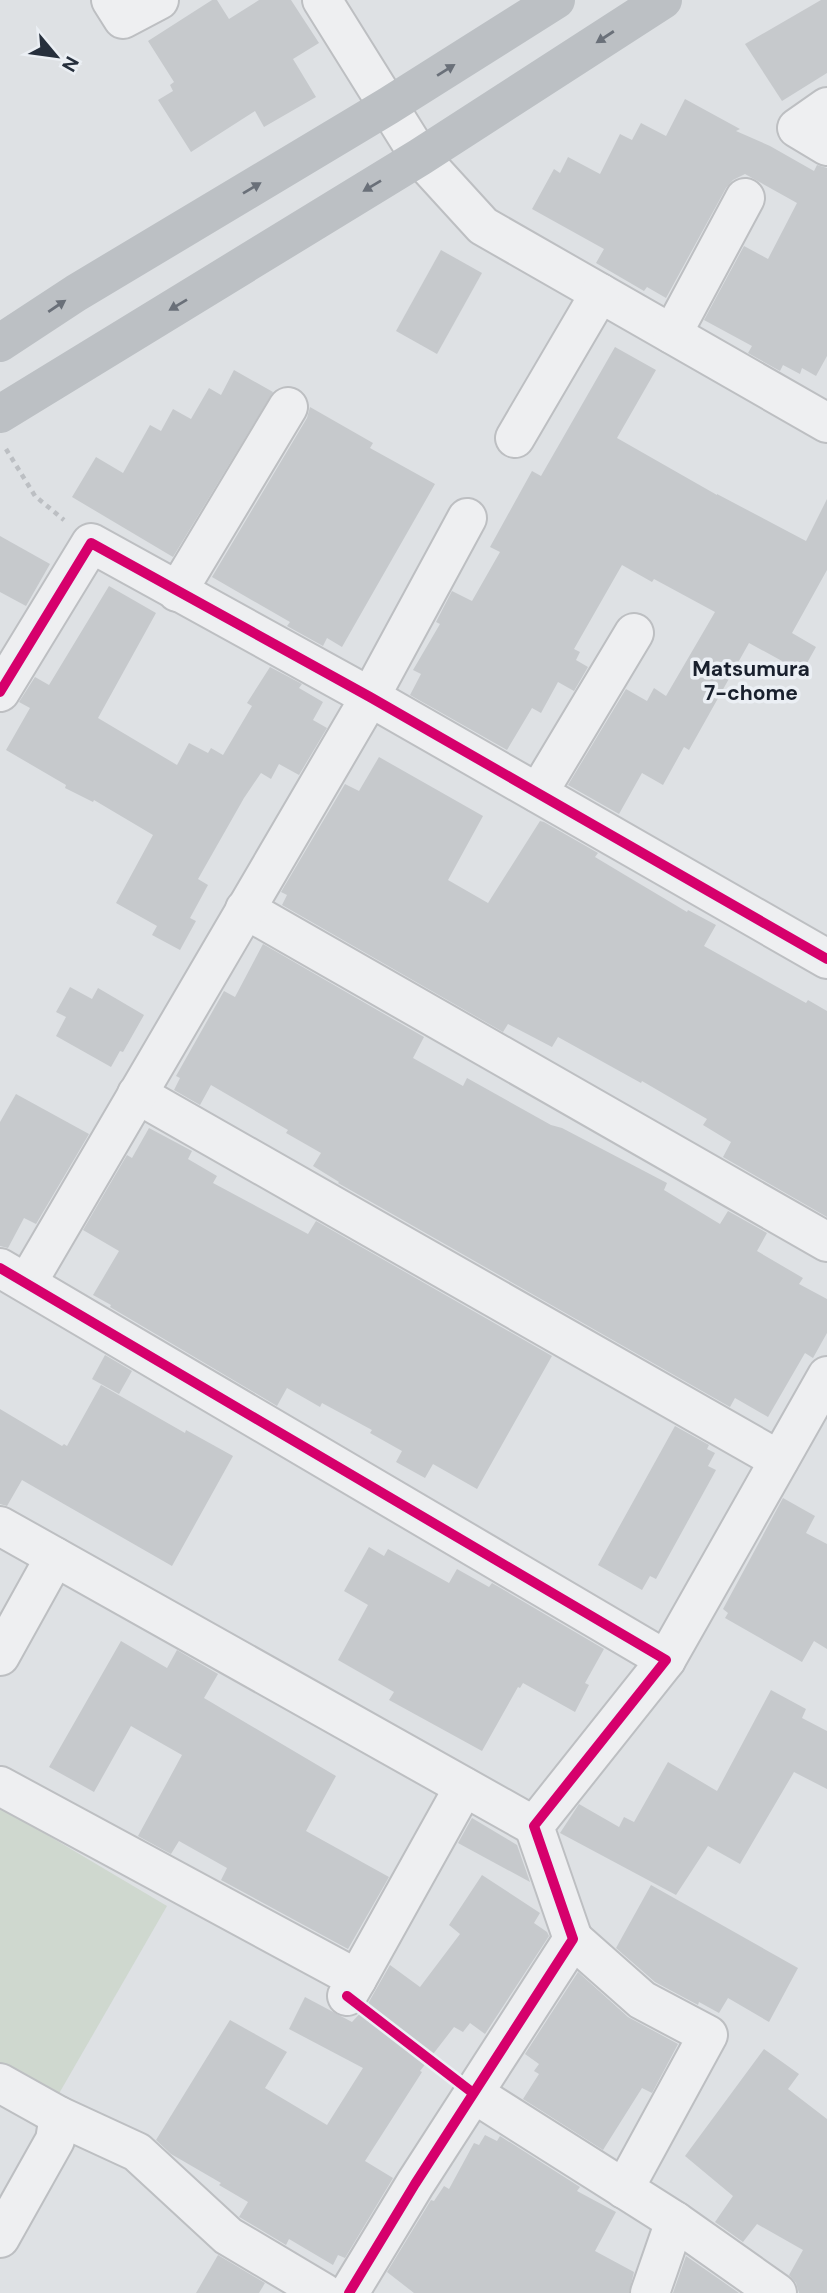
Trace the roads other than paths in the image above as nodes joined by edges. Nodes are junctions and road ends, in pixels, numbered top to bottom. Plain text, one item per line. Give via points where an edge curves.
1 (111, 0) edge
2 (159, 0) edge
3 (322, 0) edge
4 (556, 0) edge
5 (663, 0) edge
6 (388, 106) junction
7 (827, 107) edge
8 (827, 146) edge
9 (420, 157) junction
10 (745, 198) dead end
11 (600, 293) junction
12 (672, 334) junction
13 (0, 343) edge
14 (288, 407) dead end
15 (825, 416) edge
16 (2, 429) edge
17 (515, 438) dead end
18 (467, 518) dead end
19 (177, 592) junction
20 (634, 633) dead end
21 (0, 692) edge
22 (370, 697) junction
23 (538, 793) junction
24 (245, 909) junction
25 (827, 959) edge
26 (138, 1094) junction
27 (827, 1242) edge
28 (13, 1275) edge
29 (827, 1376) edge
30 (779, 1460) junction
31 (0, 1526) edge
32 (55, 1557) junction
33 (0, 1656) edge
34 (666, 1660) junction
35 (0, 1786) edge
36 (464, 1787) junction
37 (534, 1826) junction
38 (573, 1938) junction
39 (0, 2082) edge
40 (473, 2093) junction
41 (59, 2116) junction
42 (624, 2189) junction
43 (675, 2221) junction
44 (0, 2238) edge
45 (324, 2293) edge
46 (349, 2293) edge
47 (650, 2293) edge
48 (777, 2293) edge

1 - 2 street via 123,19
3 - 6 street
6 -> 4 street
5 -> 9 street
6 - 9 street
13 -> 6 street
7 - 8 street via 797,128
9 - 11 street via 483,226
9 -> 16 street
10 - 12 street
11 - 12 street
11 - 17 street
12 - 15 street
14 - 19 street
18 - 22 street
19 - 21 street via 91,543
19 - 22 street
20 - 23 street
22 - 23 street
22 - 24 street
23 - 25 street
24 - 26 street
24 - 27 street
26 - 28 street
26 - 30 street
28 - 34 street
29 - 30 street
30 - 34 street
31 - 32 street
32 - 33 street
32 - 36 street
34 - 37 street
35 - 36 street via 352,1987
36 - 37 street
37 - 38 street
38 - 40 street
38 - 42 street via 642,2000 708,2035
39 - 41 street
40 - 42 street
40 - 46 street
41 - 44 street via 55,2140
41 - 45 street via 137,2152 228,2236
42 - 43 street
43 - 47 street
43 - 48 street

